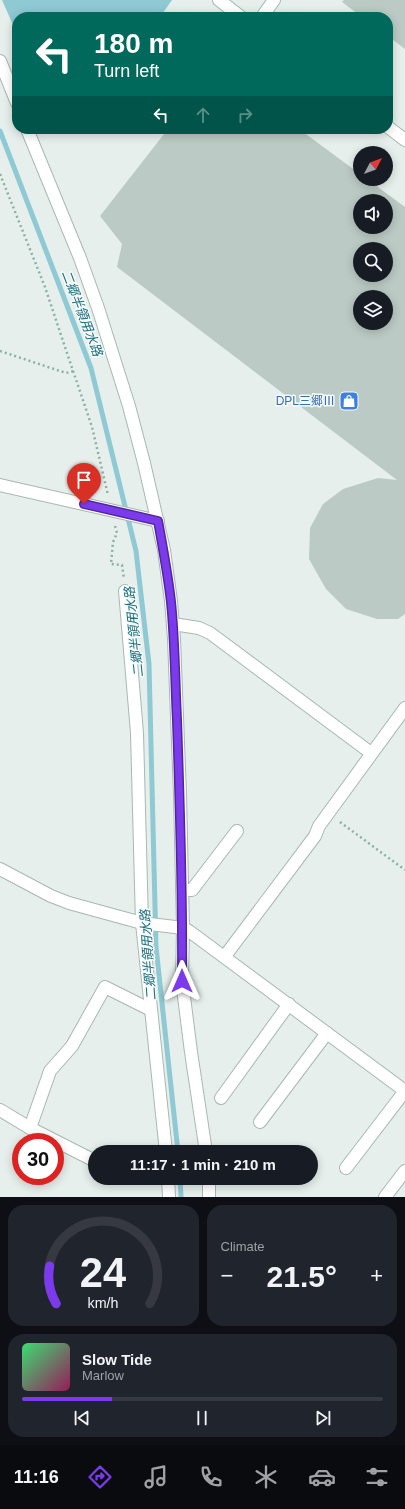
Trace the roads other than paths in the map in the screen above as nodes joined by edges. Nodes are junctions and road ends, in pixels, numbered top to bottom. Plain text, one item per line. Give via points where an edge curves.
1 (219, 0) edge
2 (274, 0) edge
3 (235, 12) edge
4 (266, 12) edge
5 (0, 61) edge
6 (12, 91) edge
7 (393, 131) edge
8 (29, 134) edge
9 (405, 140) edge
10 (0, 485) edge
11 (158, 521) junction
12 (125, 591) road end
13 (173, 624) junction
14 (405, 708) edge
15 (372, 753) junction
16 (237, 831) dead end
17 (0, 869) edge
18 (182, 890) junction
19 (142, 922) junction
20 (183, 928) junction
21 (225, 956) junction
22 (289, 1004) junction
23 (151, 1010) junction
24 (327, 1033) junction
25 (405, 1091) edge
26 (221, 1098) dead end
27 (0, 1110) edge
28 (260, 1122) dead end
29 (30, 1128) junction
30 (165, 1145) edge
31 (205, 1145) edge
32 (88, 1157) edge
33 (346, 1168) dead end
34 (405, 1171) edge
35 (168, 1185) edge
36 (209, 1185) edge
37 (169, 1197) edge
38 (210, 1197) edge
39 (385, 1197) edge

1 - 3 street
2 - 4 street
5 - 6 street
7 - 9 street
8 - 11 street via 98,308 133,420
10 - 11 street
11 - 13 street
12 - 19 street via 137,733
13 - 15 street via 198,628 210,633
13 - 18 street
14 - 15 street
15 - 21 street via 319,826 315,836
16 - 18 street via 192,890
17 - 19 street via 69,903
18 - 20 street
19 - 20 street
19 - 23 street
20 - 21 street
20 - 31 street via 182,981
21 - 22 street
22 - 24 street
22 - 26 street
23 - 29 street via 105,987 72,1046 50,1070
23 - 30 street
24 - 25 street
24 - 28 street
25 - 33 street
27 - 29 street
29 - 32 street
34 - 39 street
35 - 37 street
36 - 38 street

